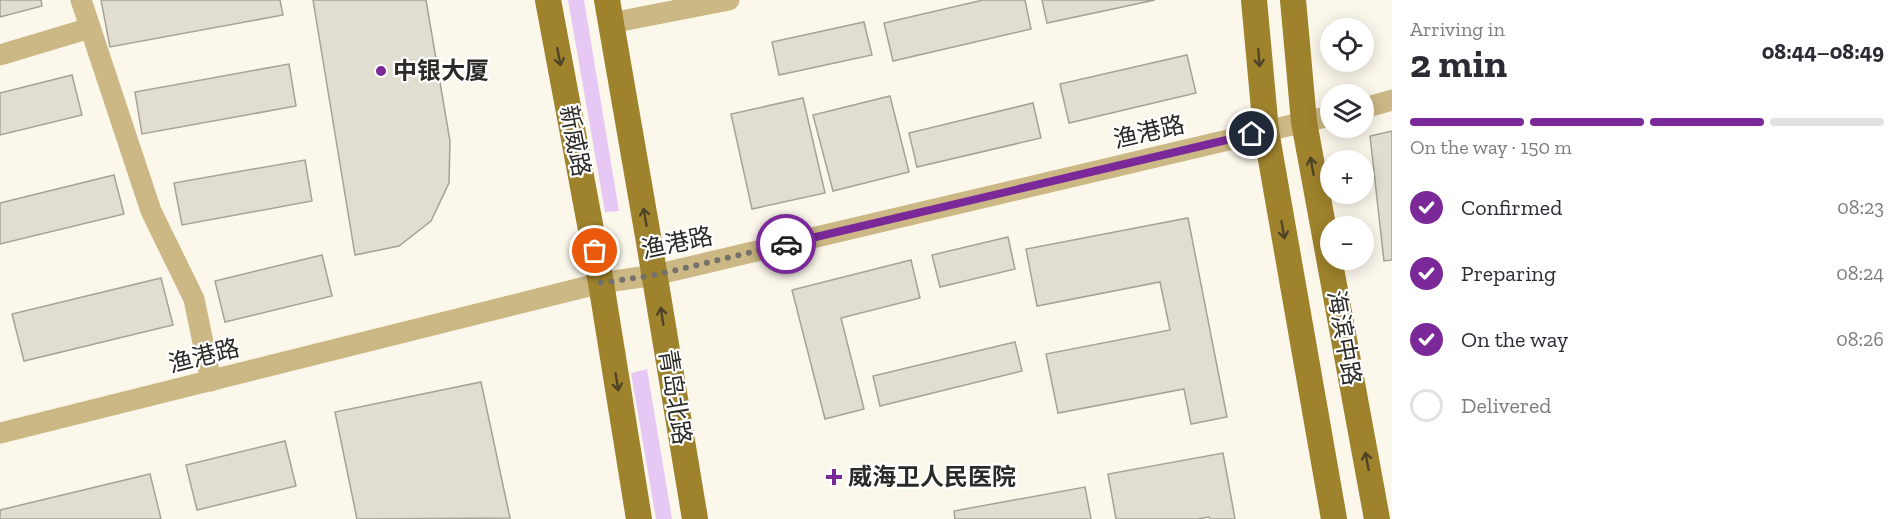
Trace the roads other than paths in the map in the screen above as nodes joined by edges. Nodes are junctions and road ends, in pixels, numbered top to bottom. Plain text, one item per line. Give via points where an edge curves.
1 (81, 0) edge
2 (548, 0) edge
3 (729, 0) edge
4 (1254, 0) edge
5 (1293, 0) edge
6 (609, 11) edge
7 (90, 28) junction
8 (0, 55) edge
9 (1392, 100) edge
10 (1374, 105) edge
11 (1320, 118) edge
12 (1304, 122) junction
13 (1266, 131) junction
14 (655, 275) junction
15 (601, 283) junction
16 (211, 381) junction
17 (0, 433) edge
18 (639, 519) edge
19 (695, 519) edge
20 (1334, 519) edge
21 (1377, 519) edge

1 - 7 street
2 -> 15 main road, 新威路
3 - 6 street
4 -> 13 main road, 海滨中路
5 - 12 main road, 海滨中路
14 -> 6 main road
7 - 8 street
7 - 16 street via 151,211 194,299
9 - 10 street
11 - 12 street, 渔港路
12 - 13 street, 渔港路
21 -> 12 main road, 海滨中路
13 - 14 street, 渔港路
13 -> 20 main road, 海滨中路
14 - 15 street, 渔港路
19 -> 14 main road, 青岛北路
15 - 16 street, 渔港路
15 -> 18 main road
16 - 17 street, 渔港路

